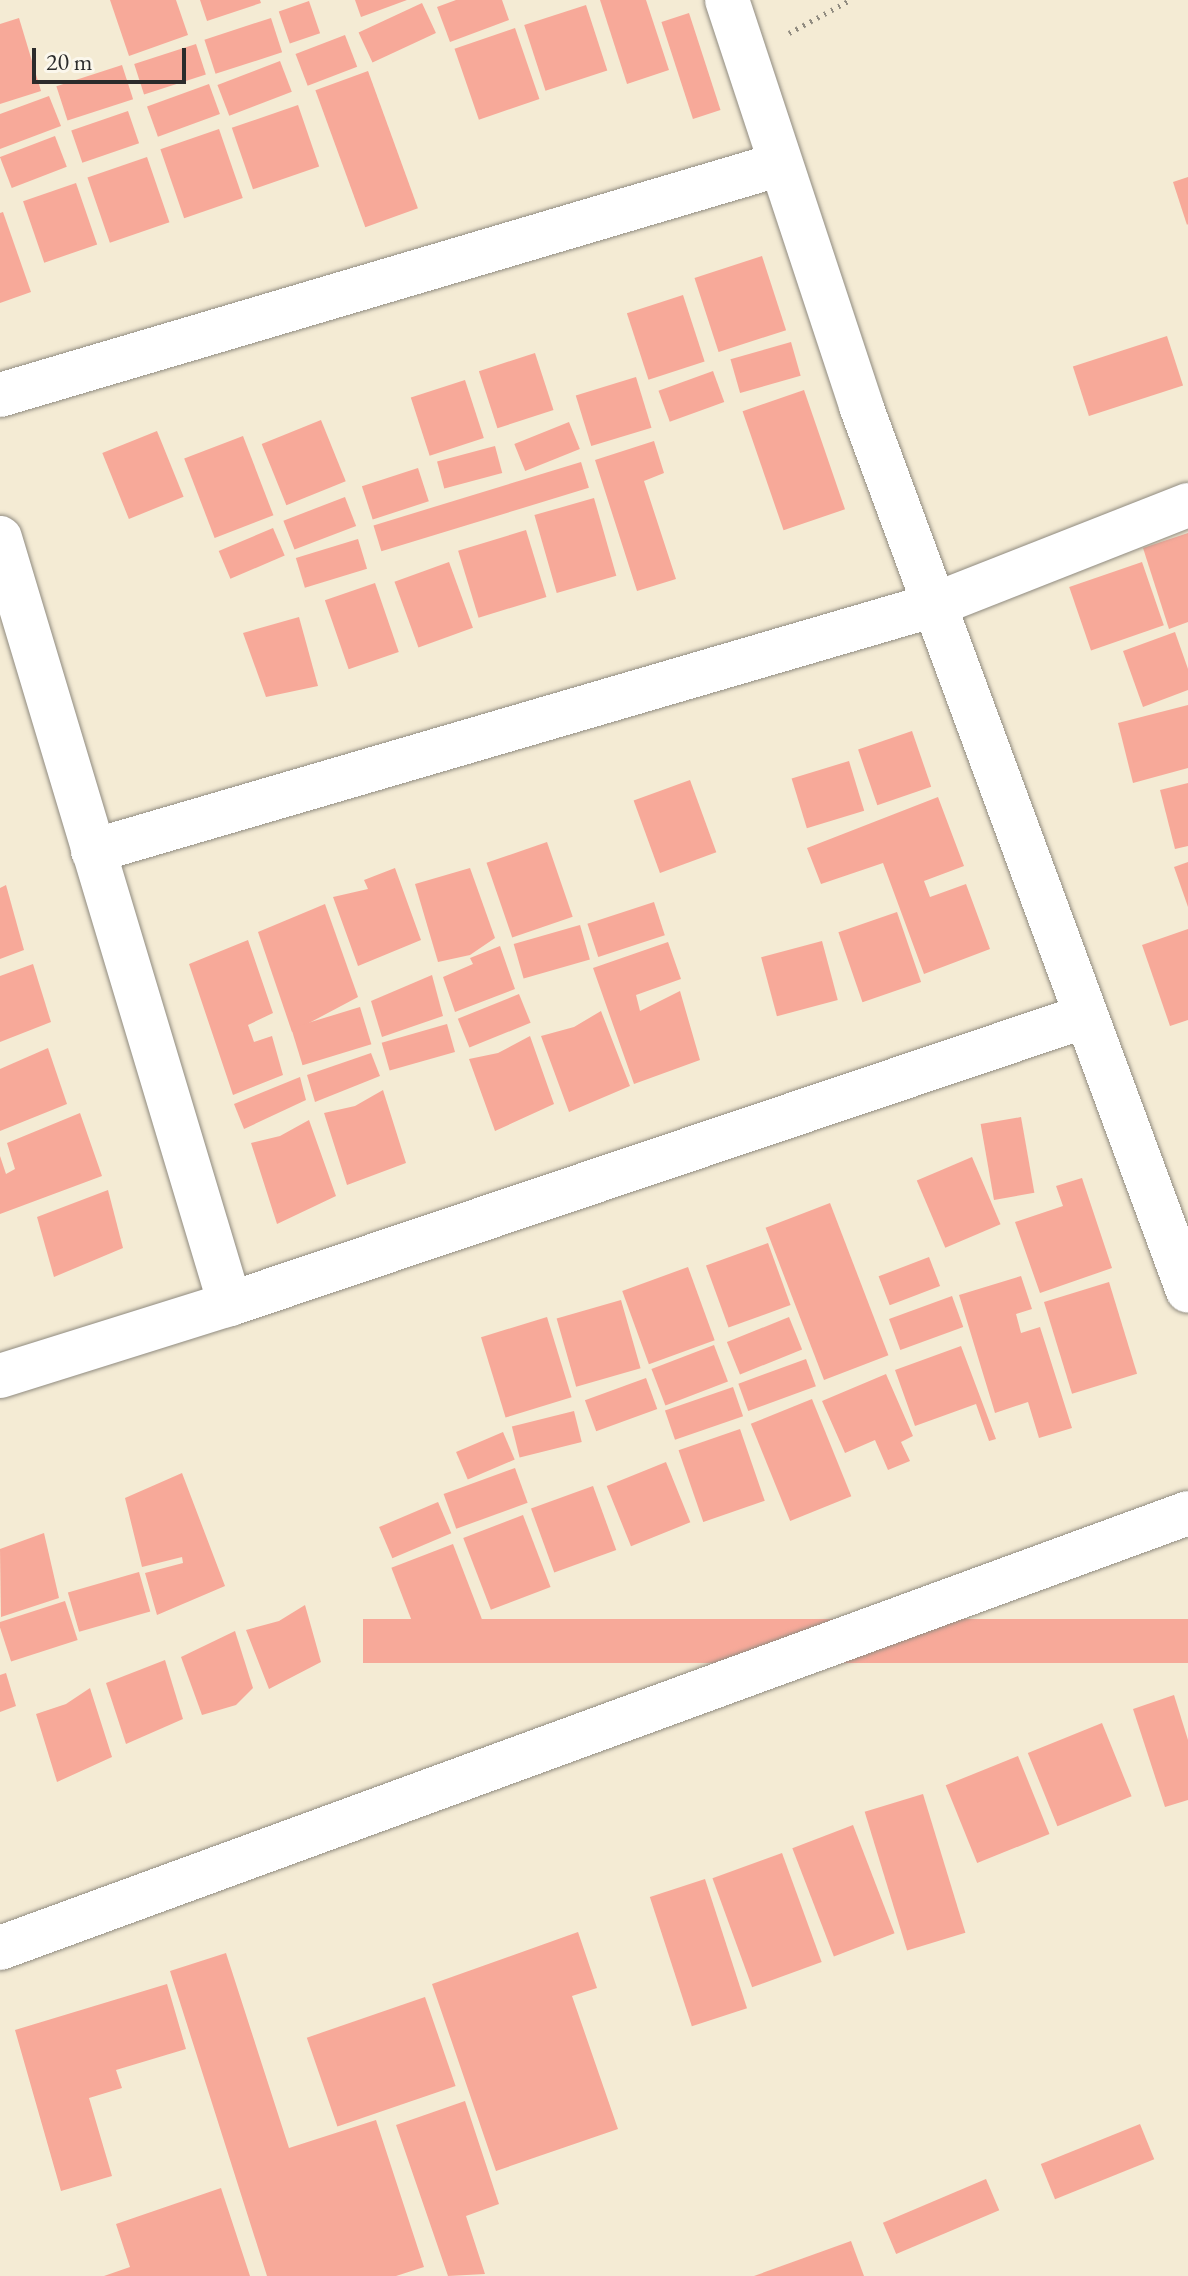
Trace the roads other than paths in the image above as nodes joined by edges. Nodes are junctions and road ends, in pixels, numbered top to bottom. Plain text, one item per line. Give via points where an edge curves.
1 (727, 0) edge
2 (781, 164) junction
3 (0, 395) edge
4 (1188, 505) edge
5 (0, 538) edge
6 (934, 605) junction
7 (93, 851) junction
8 (1086, 1016) junction
9 (1188, 1291) edge
10 (230, 1304) junction
11 (0, 1376) edge
12 (1188, 1513) edge
13 (0, 1948) edge

1 - 2 street
2 - 3 street
2 - 6 street
4 - 6 street
5 - 7 street
6 - 7 street
6 - 8 street
7 - 10 street
8 - 9 street
8 - 10 street
10 - 11 street
12 - 13 street

